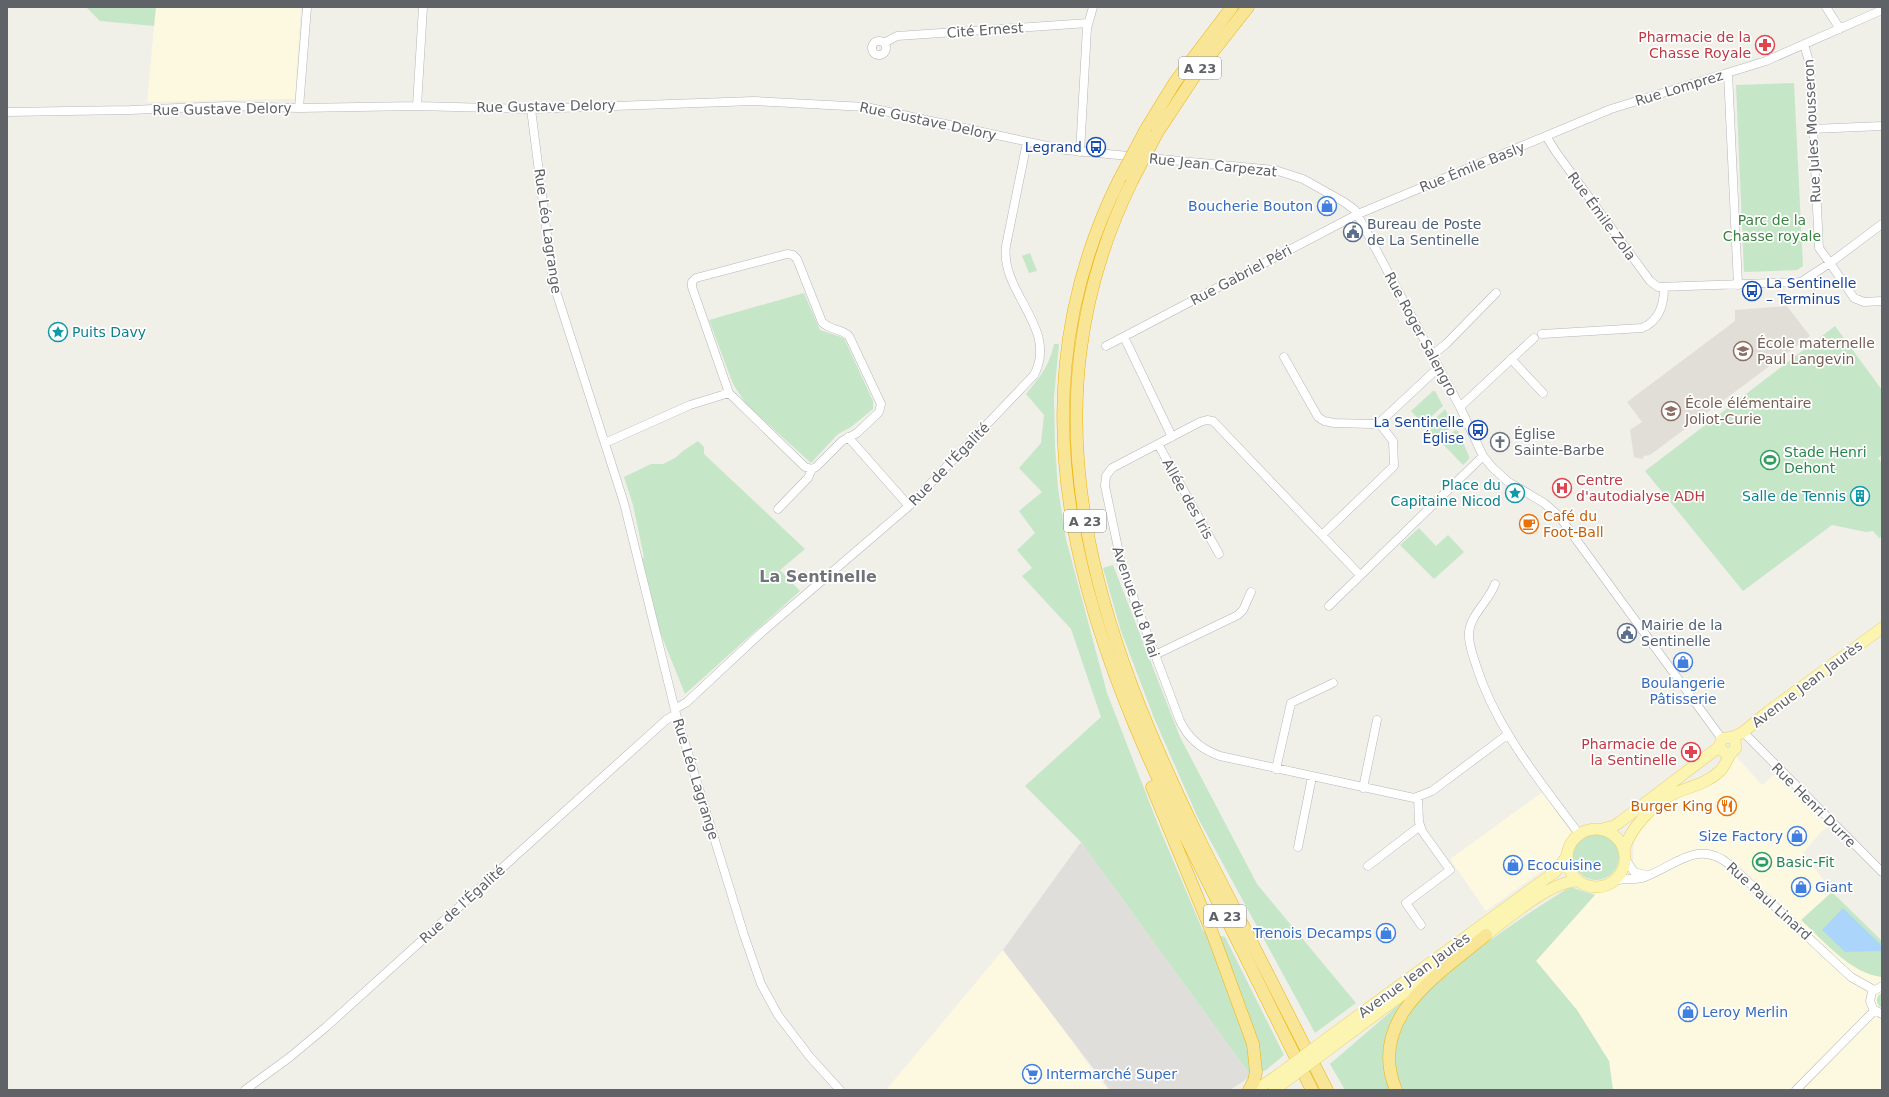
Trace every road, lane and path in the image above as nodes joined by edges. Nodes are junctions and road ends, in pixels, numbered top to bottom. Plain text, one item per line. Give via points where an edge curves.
1 (307, 7) edge
2 (423, 7) edge
3 (1093, 7) edge
4 (1232, 7) edge
5 (1248, 7) edge
6 (1826, 7) edge
7 (1882, 10) edge
8 (1088, 24) junction
9 (1840, 29) junction
10 (884, 43) dead end
11 (1804, 44) junction
12 (1728, 73) junction
13 (417, 106) junction
14 (299, 108) junction
15 (531, 109) junction
16 (7, 112) edge
17 (1586, 119) joint
18 (1882, 126) edge
19 (1812, 129) junction
20 (1546, 136) junction
21 (1027, 142) junction
22 (1080, 152) junction
23 (1358, 214) junction
24 (1882, 224) edge
25 (1830, 263) junction
26 (1738, 285) junction
27 (1664, 288) junction
28 (1496, 293) dead end
29 (1882, 301) edge
30 (1542, 334) dead end
31 (1124, 337) junction
32 (1534, 338) dead end
33 (1106, 346) dead end
34 (1432, 355) junction
35 (1284, 357) dead end
36 (1511, 359) junction
37 (1439, 368) junction
38 (729, 393) junction
39 (1543, 394) dead end
40 (1460, 407) junction
41 (1379, 423) junction
42 (848, 437) junction
43 (1172, 437) junction
44 (605, 443) junction
45 (1158, 444) junction
46 (1483, 456) junction
47 (812, 469) junction
48 (909, 506) junction
49 (778, 509) dead end
50 (1322, 535) junction
51 (1219, 554) dead end
52 (1360, 575) junction
53 (1494, 584) dead end
54 (1251, 592) dead end
55 (1329, 606) dead end
56 (1882, 628) edge
57 (1882, 636) edge
58 (1155, 655) junction
59 (1333, 683) dead end
60 (675, 711) junction
61 (1377, 720) dead end
62 (1507, 735) junction
63 (1748, 737) junction
64 (1140, 742) junction
65 (1728, 744) junction
66 (1276, 769) junction
67 (1312, 777) junction
68 (1363, 788) junction
69 (1418, 797) junction
70 (1420, 826) junction
71 (1602, 829) junction
72 (1579, 834) junction
73 (1298, 847) dead end
74 (1625, 854) junction
75 (1567, 856) junction
76 (1368, 866) dead end
77 (1882, 872) edge
78 (1652, 873) junction
79 (1578, 881) junction
80 (1614, 881) junction
81 (1421, 925) dead end
82 (1486, 935) junction
83 (1882, 986) edge
84 (1874, 990) junction
85 (1878, 1013) edge
86 (1335, 1039) junction
87 (1312, 1060) junction
88 (1278, 1083) edge
89 (245, 1090) edge
90 (840, 1090) edge
91 (1249, 1090) edge
92 (1256, 1090) edge
93 (1312, 1090) edge
94 (1327, 1090) edge
95 (1334, 1090) edge
96 (1396, 1090) edge
97 (1796, 1090) edge

1 - 14 street
2 - 13 street
3 - 8 street
4 - 64 highway, A 23, bridge via 1178,77 1119,180 1089,254 1073,316 1068,349 1064,385 1064,448 1071,515 1086,585 1108,660
5 - 87 highway, A 23, bridge via 1200,68 1157,133 1115,218 1098,268 1085,319 1079,358 1076,449 1090,545 1120,656 1163,763
6 - 9 street
7 - 9 street, Rue Lomprez
8 - 10 street, Cité Ernest via 897,36
8 - 22 street
9 - 11 street, Rue Lomprez
11 - 12 street, Rue Lomprez via 1766,61
11 - 19 street, Rue Jules Mousseron via 1809,61
12 - 17 street, Rue Lomprez
12 - 26 street
13 - 14 street, Rue Gustave Delory
13 - 15 street, Rue Gustave Delory
14 - 16 street, Rue Gustave Delory via 209,106
15 - 21 street, Rue Gustave Delory via 754,101 859,106
15 - 44 street, Rue Léo Lagrange via 553,282
17 - 20 street, Rue Émile Basly
18 - 19 street
19 - 25 street, Rue Jules Mousseron via 1818,242
20 - 23 street, Rue Émile Basly
20 - 27 street, Rue Émile Zola via 1650,281
21 - 22 street, Rue Gustave Delory
21 - 48 street, Rue de l'Égalité via 1005,257 1010,277 1038,334 1041,348 1038,366 1029,382
22 - 23 street, Rue Jean Carpezat via 1282,171 1303,179 1340,200
23 - 31 street, Rue Gabriel Péri
23 - 34 street, Rue Roger Salengro
24 - 25 street
25 - 26 street via 1804,281
25 - 29 street, Rue Jules Mousseron via 1854,298 1864,302
26 - 27 street
27 - 30 street via 1664,305 1661,311 1642,328
28 - 34 street
31 - 33 street, Rue Gabriel Péri
31 - 43 street
32 - 36 street
34 - 37 street, Rue Roger Salengro
35 - 41 street via 1318,417 1334,423
36 - 39 street
36 - 40 street
37 - 40 street, Rue Roger Salengro
37 - 41 street
38 - 42 street via 692,282 696,278 785,254 791,255 797,259 822,322 829,328 845,332 849,336 881,401 878,412 857,433
38 - 44 street via 695,404
38 - 47 street via 805,467
40 - 46 street, Rue Roger Salengro
41 - 50 street via 1393,441 1394,466
42 - 47 street
42 - 48 street
43 - 45 street, Avenue du 8 Mai
43 - 50 street, Avenue du 8 Mai via 1200,422 1213,421
44 - 60 street, Rue Léo Lagrange via 626,510
45 - 51 street, Allée des Iris
45 - 58 street, Avenue du 8 Mai via 1112,468 1106,476 1105,486 1122,567
46 - 52 street
46 - 65 street, Rue Roger Salengro via 1507,481 1544,502 1559,516
47 - 49 street via 808,478
48 - 60 street, Rue de l'Égalité via 762,632
50 - 52 street, Avenue du 8 Mai
52 - 55 street
53 - 62 street via 1473,620 1469,637 1482,681
54 - 58 street via 1238,615
56 - 65 main road, Avenue Jean Jaurès
57 - 63 main road, Avenue Jean Jaurès
58 - 66 street, Avenue du 8 Mai via 1180,721 1195,741 1220,756
59 - 66 street via 1291,703
60 - 89 street, Rue de l'Égalité via 326,1027
60 - 90 street, Rue Léo Lagrange via 744,936 764,991 791,1034
61 - 68 street
62 - 69 street via 1432,791
62 - 72 street
63 - 65 main road, Avenue Jean Jaurès
63 - 77 street, Rue Henri Durre
64 - 91 highway via 1147,774 1210,928 1253,1044 1256,1072
64 - 93 highway, A 23 via 1170,808
65 - 71 main road, Avenue Jean Jaurès via 1620,822
65 - 74 main road, Avenue Jean Jaurès via 1719,772 1698,786 1671,795 1641,820 1630,833
66 - 67 street, Avenue du 8 Mai
67 - 68 street, Avenue du 8 Mai
67 - 73 street
68 - 69 street, Avenue du 8 Mai via 1405,797
69 - 70 street
70 - 76 street
70 - 81 street via 1450,870 1406,903
71 - 72 main road
71 - 74 main road via 1617,837
72 - 75 main road via 1570,845
74 - 78 street via 1636,873
74 - 80 main road via 1622,872
75 - 79 main road via 1569,870
75 - 86 main road, Avenue Jean Jaurès via 1556,871
78 - 80 street, Rue Paul Linard via 1642,878
78 - 84 street, Rue Paul Linard via 1694,854 1719,858 1730,865 1846,972
79 - 80 main road via 1596,887 1609,885
79 - 82 main road, Avenue Jean Jaurès via 1561,884 1544,893
82 - 86 main road, Avenue Jean Jaurès
82 - 96 highway via 1414,996 1399,1016 1392,1037 1390,1056 1390,1068
83 - 84 street
84 - 85 street via 1870,1000
85 - 97 street
86 - 88 main road, Avenue Jean Jaurès, bridge
87 - 94 highway, A 23
87 - 95 highway via 1322,1069
88 - 92 main road, Avenue Jean Jaurès

